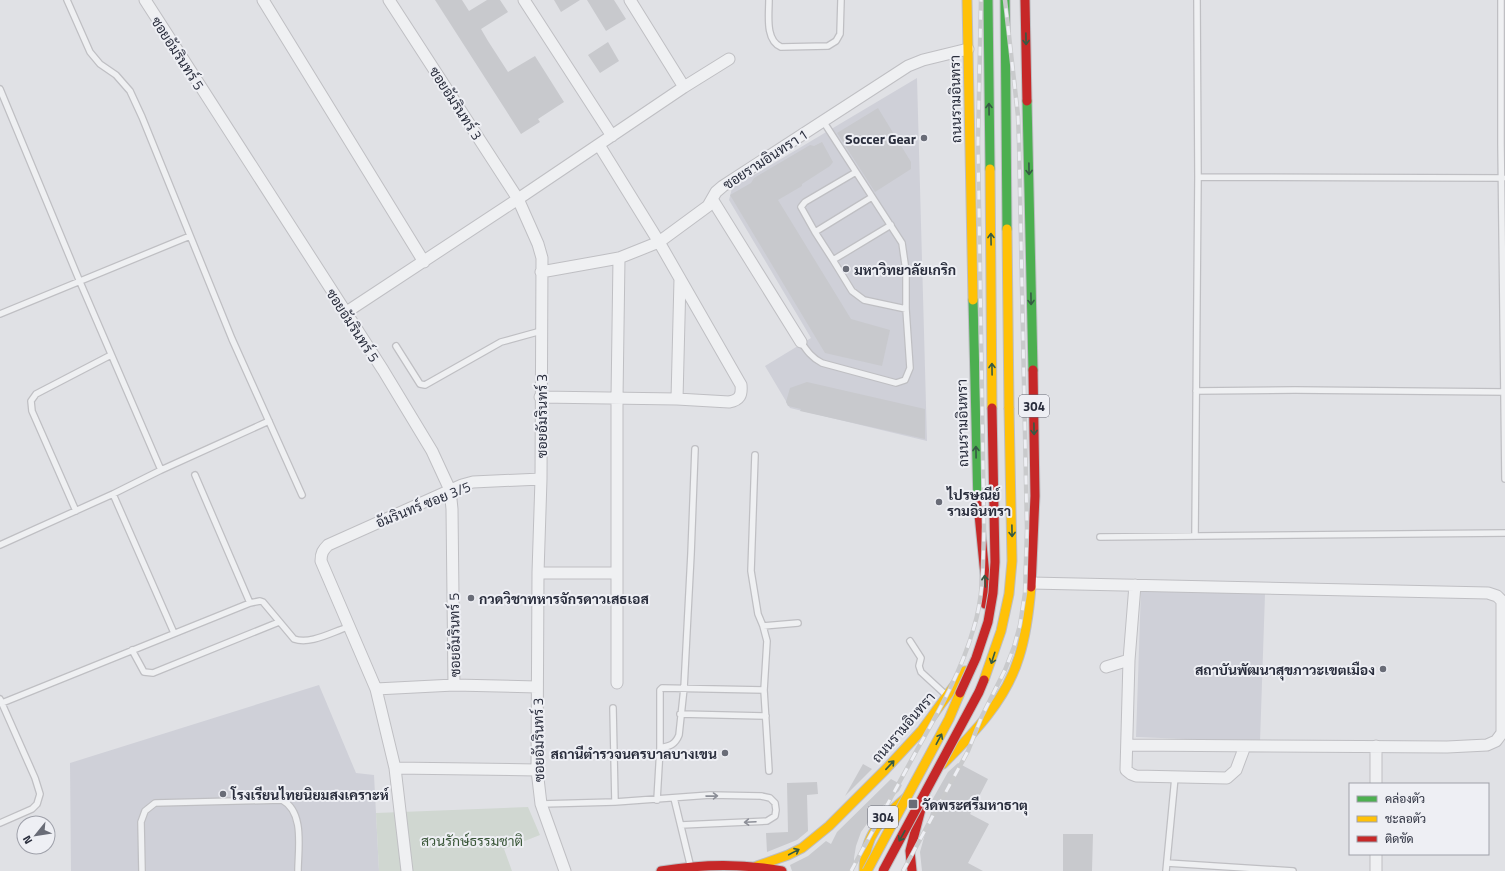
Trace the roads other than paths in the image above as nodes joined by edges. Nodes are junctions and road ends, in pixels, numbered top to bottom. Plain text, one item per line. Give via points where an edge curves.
1 (67, 0) edge
2 (145, 0) edge
3 (263, 0) edge
4 (389, 0) edge
5 (524, 0) edge
6 (630, 0) edge
7 (769, 0) edge
8 (841, 0) edge
9 (967, 0) edge
10 (988, 0) edge
11 (1005, 0) edge
12 (1025, 0) edge
13 (1197, 0) edge
14 (1500, 0) edge
15 (968, 49) junction
16 (729, 59) dead end
17 (684, 87) junction
18 (0, 89) edge
19 (823, 121) junction
20 (612, 136) junction
21 (599, 145) junction
22 (856, 172) junction
23 (1198, 177) junction
24 (1503, 178) edge
25 (872, 197) junction
26 (518, 199) junction
27 (712, 199) junction
28 (891, 225) junction
29 (815, 232) junction
30 (190, 236) junction
31 (659, 242) junction
32 (619, 258) junction
33 (833, 260) junction
34 (424, 262) junction
35 (541, 272) junction
36 (680, 278) junction
37 (80, 282) junction
38 (906, 309) junction
39 (345, 313) junction
40 (0, 314) edge
41 (541, 331) junction
42 (801, 342) joint
43 (396, 346) dead end
44 (111, 356) junction
45 (1196, 391) junction
46 (1504, 392) edge
47 (540, 397) junction
48 (616, 398) junction
49 (677, 399) junction
50 (269, 421) junction
51 (695, 449) dead end
52 (755, 455) dead end
53 (161, 470) junction
54 (195, 475) dead end
55 (541, 479) junction
56 (1505, 479) edge
57 (450, 490) junction
58 (113, 494) junction
59 (302, 495) dead end
60 (76, 511) junction
61 (1505, 533) edge
62 (1195, 536) junction
63 (1100, 537) dead end
64 (0, 545) edge
65 (538, 573) junction
66 (616, 573) junction
67 (1031, 583) junction
68 (1135, 585) junction
69 (250, 603) junction
70 (279, 622) junction
71 (798, 623) dead end
72 (763, 626) junction
73 (348, 627) junction
74 (1504, 631) edge
75 (174, 633) junction
76 (910, 641) dead end
77 (132, 650) junction
78 (1129, 660) junction
79 (1106, 667) dead end
80 (617, 683) dead end
81 (454, 685) junction
82 (537, 687) junction
83 (684, 688) junction
84 (376, 689) junction
85 (764, 690) junction
86 (1504, 695) edge
87 (945, 700) junction
88 (1, 701) edge
89 (613, 708) dead end
90 (680, 714) junction
91 (766, 716) junction
92 (977, 729) junction
93 (1127, 745) junction
94 (1245, 746) junction
95 (1376, 746) junction
96 (660, 748) junction
97 (395, 768) junction
98 (536, 770) junction
99 (768, 771) dead end
100 (1175, 777) junction
101 (928, 779) junction
102 (1376, 783) edge
103 (674, 798) junction
104 (657, 800) junction
105 (615, 802) junction
106 (541, 804) junction
107 (0, 824) edge
108 (681, 825) junction
109 (1376, 855) edge
110 (1167, 863) junction
111 (691, 865) junction
112 (758, 866) junction
113 (142, 871) edge
114 (298, 871) edge
115 (407, 871) edge
116 (564, 871) edge
117 (662, 871) edge
118 (782, 871) edge
119 (865, 871) edge
120 (883, 871) edge
121 (912, 871) edge
122 (1166, 871) edge
123 (1293, 871) edge
124 (1376, 871) edge

1 - 30 lane via 90,52 100,64 116,75 130,92
2 - 39 street, ซอยอัมรินทร์ 5
3 - 34 street
4 - 26 street, ซอยอัมรินทร์ 3
5 - 20 street
6 - 17 street
7 - 8 lane via 771,40 781,48 828,46 836,41 840,34
9 - 15 main road, ถนนรามอินทรา / 304
119 -> 10 main road, ถนนรามอินทรา / 304, bridge via 949,719 976,658 988,622 993,593 995,562
11 -> 120 main road, 304, bridge via 1012,560 1009,594 991,662 976,698
12 -> 67 main road, ถนนรามอินทรา / 304 via 1035,490
13 - 23 lane
14 - 24 lane
15 - 19 street, ซอยรามอินทรา 1 via 908,66
87 -> 15 main road, ถนนรามอินทรา / 304 via 961,678 973,654 980,634 986,595 978,513
16 - 17 street
17 - 20 street
18 - 37 lane
19 - 22 lane
19 - 27 street, ซอยรามอินทรา 1 via 723,186
20 - 21 street
21 - 26 street
21 - 31 street
22 - 25 lane
22 - 29 lane via 805,202 801,207
23 - 24 lane
23 - 45 lane
24 - 46 lane
25 - 28 lane
25 - 29 lane
26 - 34 street
26 - 35 street, ซอยอัมรินทร์ 3 via 538,244 542,258
27 - 31 street, ซอยรามอินทรา 1 via 702,211
27 - 42 street
28 - 33 lane
28 - 38 lane via 902,243 906,271
29 - 33 lane
30 - 37 lane
30 - 50 lane
31 - 32 street, ซอยรามอินทรา 1
31 - 36 street
32 - 35 street, ซอยรามอินทรา 1
32 - 48 street
33 - 38 lane via 852,291 864,300
34 - 39 street
35 - 41 street, ซอยอัมรินทร์ 3
36 - 49 street
36 - 49 street via 741,384 742,392 735,401 729,402
37 - 40 lane
37 - 44 lane
38 - 42 lane via 910,368 905,380 896,383 822,363 806,351
39 - 57 street, ซอยอัมรินทร์ 5 via 432,451
41 - 43 lane via 501,342 424,384 420,384
41 - 47 street, ซอยอัมรินทร์ 3
44 - 53 lane
44 - 60 lane via 36,394 31,401 32,411
45 - 46 lane
45 - 62 lane
46 - 56 lane
47 - 48 street
47 - 55 street, ซอยอัมรินทร์ 3
48 - 49 street
48 - 66 street
50 - 53 lane
50 - 59 lane
51 - 83 lane
52 - 72 lane via 751,571 758,614
53 - 58 lane
54 - 69 lane
55 - 57 street, อัมรินทร์ ซอย 3/5 via 473,482
55 - 65 street, ซอยอัมรินทร์ 3
57 - 73 street, อัมรินทร์ ซอย 3/5 via 328,545 322,552 320,561
57 - 81 street, ซอยอัมรินทร์ 5
58 - 60 lane
58 - 75 lane
60 - 64 lane
61 - 62 lane
62 - 63 lane
65 - 66 street
65 - 82 street, ซอยอัมรินทร์ 3
66 - 80 street
67 - 68 street
67 - 92 main road, ถนนรามอินทรา / 304 via 1024,639 1017,666 1006,689
68 - 74 street via 1488,593 1502,601
68 - 78 street
69 - 70 lane via 263,602
69 - 75 lane
70 - 73 lane via 294,639 301,642
70 - 77 lane via 153,673 144,672
71 - 72 lane
72 - 85 lane via 767,641
73 - 84 street
74 - 86 street
75 - 77 lane
76 - 87 lane via 921,658 921,672
77 - 88 lane
78 - 79 street
78 - 93 street
81 - 82 street
81 - 84 street
82 - 98 street, ซอยอัมรินทร์ 3
83 - 85 lane
83 - 90 lane
83 - 96 lane via 664,687 660,690
84 - 97 street
85 - 91 lane
86 - 95 street via 1502,733 1496,741 1487,745
87 - 92 main road via 943,711 946,720 962,732
112 -> 87 main road, ถนนรามอินทรา / 304 via 802,848 829,826 901,753
88 - 107 lane via 40,794 37,804 32,809
89 - 105 lane
90 - 91 lane
90 - 96 lane via 677,741
91 - 99 lane
92 - 101 main road, ถนนรามอินทรา / 304
93 - 94 street
93 - 100 street via 1126,770 1131,774
94 - 95 street
94 - 100 street via 1236,770 1227,778
95 - 102 street
96 - 104 lane
97 - 98 street
97 - 115 street
98 - 106 street, ซอยอัมรินทร์ 3
100 - 110 lane
101 - 119 main road, ถนนรามอินทรา / 304 via 883,817 872,831 865,848
101 - 121 main road via 910,851
103 - 104 lane
103 - 108 lane
103 -> 108 lane via 761,796 770,798 775,803 775,816 767,821
104 - 105 lane
105 - 106 lane
106 - 116 street, ซอยอัมรินทร์ 3
108 - 111 lane
109 - 124 street
110 - 122 lane
110 - 123 lane
111 - 112 main road
111 - 117 main road
112 - 118 main road
113 - 114 lane via 141,822 145,811 155,803 282,800 294,810 298,821

